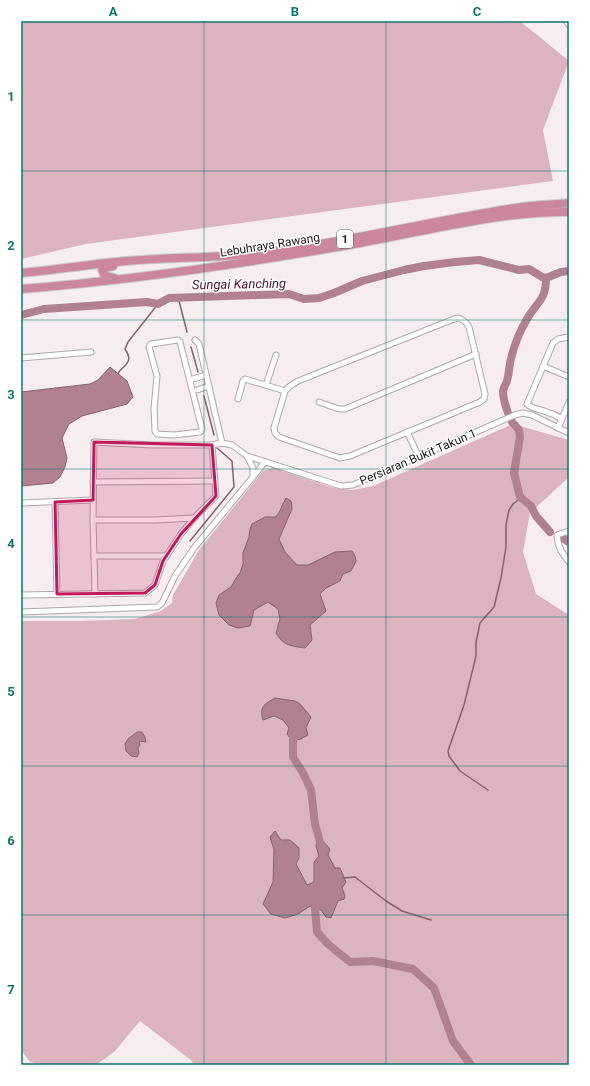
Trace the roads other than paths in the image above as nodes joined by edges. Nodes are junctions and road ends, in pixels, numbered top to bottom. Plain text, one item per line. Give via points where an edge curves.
1 (566, 21) edge
2 (569, 25) edge
3 (569, 203) edge
4 (569, 212) edge
5 (126, 261) junction
6 (21, 273) edge
7 (123, 279) junction
8 (21, 289) edge
9 (569, 337) edge
10 (195, 340) dead end
11 (179, 341) joint
12 (91, 352) dead end
13 (476, 354) junction
14 (276, 356) dead end
15 (21, 358) edge
16 (543, 366) junction
17 (206, 376) junction
18 (569, 377) edge
19 (266, 385) junction
20 (209, 386) junction
21 (285, 391) junction
22 (238, 399) dead end
23 (319, 402) dead end
24 (569, 402) edge
25 (562, 419) junction
26 (558, 428) junction
27 (407, 432) junction
28 (569, 433) edge
29 (222, 443) junction
30 (212, 445) junction
31 (248, 456) junction
32 (419, 457) junction
33 (265, 462) junction
34 (253, 477) junction
35 (214, 481) junction
36 (93, 482) junction
37 (93, 500) junction
38 (56, 502) junction
39 (21, 503) edge
40 (194, 518) junction
41 (93, 520) junction
42 (569, 531) edge
43 (94, 556) junction
44 (166, 556) junction
45 (569, 562) edge
46 (58, 594) junction
47 (95, 594) junction
48 (21, 595) edge
49 (21, 612) edge

1 - 2 street
3 - 5 highway, Lebuhraya Rawang / 1 via 486,212 271,252
4 - 7 highway, Lebuhraya Rawang / 1 via 487,219 279,257
5 - 6 highway, Lebuhraya Rawang / 1
5 - 7 highway via 102,270 104,276
7 - 8 highway, Lebuhraya Rawang / 1
9 - 16 street via 558,339 553,344
10 - 17 street via 199,344
11 - 11 street via 202,429 200,432 174,435 157,434 154,409 157,376 149,347 151,344
12 - 15 street
13 - 21 street via 467,323 454,318 298,381
13 - 23 street via 345,409
13 - 27 street via 484,399
14 - 19 street
16 - 18 street
16 - 25 street via 527,404 531,408
17 - 20 street
17 - 20 street via 195,379 198,389
19 - 21 street
19 - 22 street via 245,379
20 - 29 street
21 - 27 street via 274,428 275,433 279,437 340,458
24 - 25 street
25 - 26 street
26 - 28 street, Persiaran Bukit Takun 1
26 - 32 street, Persiaran Bukit Takun 1 via 523,413
27 - 32 street
29 - 30 street
29 - 31 street, Persiaran Bukit Takun 1 via 232,445
30 - 35 street
30 - 36 street via 94,442
31 - 33 street, Persiaran Bukit Takun 1
31 - 34 street via 253,468
32 - 33 street, Persiaran Bukit Takun 1 via 353,485 340,486
33 - 34 street
34 - 49 street via 194,548 175,576 162,603 157,607
35 - 36 street
35 - 40 street via 216,496
36 - 37 street
37 - 38 street
37 - 41 street
38 - 39 street
38 - 46 street
40 - 41 street
40 - 44 street
41 - 43 street
42 - 45 street via 557,535 558,545
43 - 44 street
43 - 47 street
44 - 47 street via 155,585 145,593
46 - 47 street
46 - 48 street

